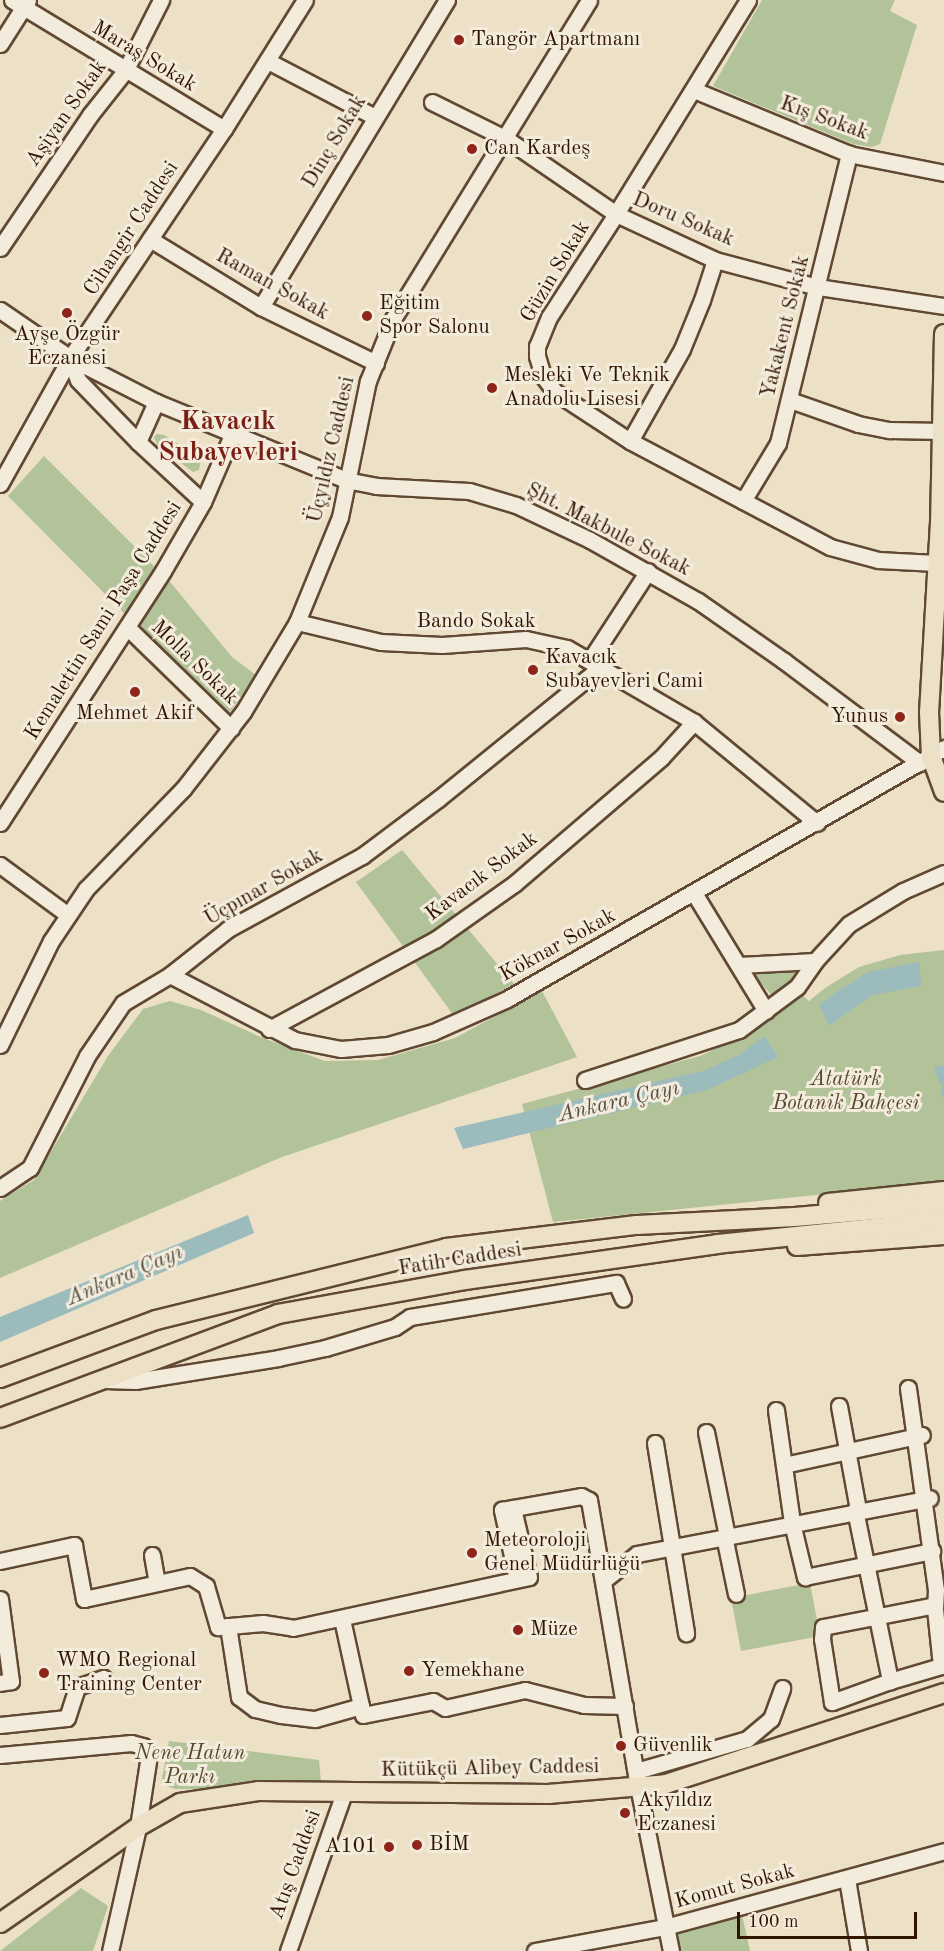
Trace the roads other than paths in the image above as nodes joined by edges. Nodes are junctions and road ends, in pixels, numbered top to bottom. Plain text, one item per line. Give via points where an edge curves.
1 (161, 0) edge
2 (305, 0) edge
3 (447, 0) edge
4 (589, 0) edge
5 (748, 0) edge
6 (21, 2) edge
7 (0, 44) edge
8 (268, 61) junction
9 (124, 71) junction
10 (694, 90) junction
11 (432, 102) dead end
12 (375, 117) junction
13 (224, 129) junction
14 (505, 138) junction
15 (849, 154) junction
16 (944, 173) edge
17 (616, 214) junction
18 (150, 239) junction
19 (0, 248) edge
20 (715, 260) junction
21 (818, 287) junction
22 (944, 306) edge
23 (261, 307) junction
24 (0, 310) edge
25 (944, 334) edge
26 (70, 358) junction
27 (375, 363) junction
28 (790, 400) junction
29 (156, 402) junction
30 (943, 431) edge
31 (232, 435) junction
32 (630, 441) junction
33 (138, 442) junction
34 (346, 480) junction
35 (0, 484) edge
36 (743, 501) junction
37 (203, 502) junction
38 (936, 563) junction
39 (648, 571) junction
40 (297, 622) junction
41 (128, 628) junction
42 (596, 664) junction
43 (694, 722) junction
44 (231, 728) junction
45 (932, 756) edge
46 (944, 792) edge
47 (0, 823) edge
48 (817, 823) junction
49 (0, 866) edge
50 (944, 873) edge
51 (694, 893) junction
52 (68, 915) junction
53 (814, 961) junction
54 (739, 965) junction
55 (170, 975) junction
56 (766, 1011) junction
57 (269, 1029) junction
58 (0, 1045) edge
59 (585, 1080) dead end
60 (0, 1188) edge
61 (944, 1191) edge
62 (944, 1204) edge
63 (735, 1220) junction
64 (868, 1220) junction
65 (944, 1221) edge
66 (944, 1235) edge
67 (717, 1245) junction
68 (623, 1299) dead end
69 (0, 1378) edge
70 (99, 1380) junction
71 (908, 1388) dead end
72 (839, 1406) dead end
73 (776, 1410) dead end
74 (0, 1418) edge
75 (706, 1432) dead end
76 (918, 1436) junction
77 (655, 1443) dead end
78 (847, 1450) junction
79 (784, 1465) junction
80 (928, 1498) junction
81 (856, 1510) junction
82 (792, 1523) junction
83 (726, 1536) junction
84 (673, 1546) junction
85 (932, 1551) junction
86 (152, 1555) dead end
87 (0, 1562) edge
88 (866, 1565) junction
89 (604, 1580) junction
90 (157, 1583) junction
91 (736, 1594) dead end
92 (0, 1599) edge
93 (935, 1605) junction
94 (877, 1617) junction
95 (342, 1619) junction
96 (228, 1626) junction
97 (686, 1633) dead end
98 (103, 1678) dead end
99 (890, 1681) junction
100 (0, 1683) edge
101 (782, 1688) dead end
102 (943, 1695) edge
103 (361, 1706) junction
104 (625, 1706) junction
105 (0, 1725) edge
106 (0, 1755) edge
107 (637, 1779) junction
108 (344, 1793) junction
109 (138, 1827) junction
110 (944, 1851) edge
111 (847, 1879) junction
112 (0, 1923) edge
113 (665, 1927) junction
114 (110, 1951) edge
115 (288, 1951) edge
116 (535, 1951) edge
117 (671, 1951) edge
118 (859, 1951) edge

1 - 9 street, Aşiyan Sokak
2 - 8 street, Cihangir Caddesi
3 - 12 street, Dinç Sokak
4 - 14 street, Üçyıldız Caddesi
5 - 10 street, Güzin Sokak
6 - 7 street
6 - 9 street, Maraş Sokak
8 - 12 street
8 - 13 street, Cihangir Caddesi
9 - 13 street, Maraş Sokak
9 - 19 street, Aşiyan Sokak
10 - 15 street, Kış Sokak
10 - 17 street, Güzin Sokak
11 - 14 street, Doru Sokak
12 - 23 street, Dinç Sokak
13 - 18 street, Cihangir Caddesi
14 - 17 street, Doru Sokak
14 - 27 street, Üçyıldız Caddesi via 393,319
15 - 16 street, Kış Sokak
15 - 21 street, Yakakent Sokak
17 - 20 street, Doru Sokak
17 - 32 street, Güzin Sokak via 549,317 537,356 543,376 555,392
18 - 23 street, Raman Sokak
18 - 26 street, Cihangir Caddesi
20 - 21 street, Doru Sokak
20 - 32 street via 682,349
21 - 22 street, Doru Sokak
21 - 28 street, Yakakent Sokak
23 - 27 street, Raman Sokak
24 - 26 street, Şht. Makbule Sokak
25 - 30 main road
26 - 29 street, Şht. Makbule Sokak
26 - 33 street via 78,380
26 - 35 street, Cihangir Caddesi
27 - 34 street, Üçyıldız Caddesi
28 - 30 street via 858,424
28 - 36 street, Yakakent Sokak via 778,443
29 - 31 street, Şht. Makbule Sokak
29 - 33 street
30 - 38 main road
31 - 34 street, Şht. Makbule Sokak
31 - 37 street, Kemalettin Sami Paşa Caddesi
32 - 36 street, Güzin Sokak
33 - 37 street
34 - 39 street, Şht. Makbule Sokak via 376,486 469,491 516,506
34 - 40 street, Üçyıldız Caddesi via 340,517
36 - 38 street, Güzin Sokak via 830,547 878,560
37 - 41 street, Kemalettin Sami Paşa Caddesi
38 - 45 main road via 929,712
39 - 42 street, Üçpınar Sokak
39 - 45 street, Şht. Makbule Sokak
40 - 42 street, Bando Sokak via 381,642 442,645 526,639 567,648
40 - 44 street, Üçyıldız Caddesi
41 - 44 street, Molla Sokak
41 - 47 street, Kemalettin Sami Paşa Caddesi
42 - 43 street, Bando Sokak
42 - 55 street, Üçpınar Sokak via 438,799 362,856 228,929
43 - 48 street, Bando Sokak
43 - 57 street, Kavacık Sokak via 661,758 514,884 436,939
44 - 52 street, Üçyıldız Caddesi via 183,789 86,888
45 - 46 main road
45 - 48 street, Köknar Sokak
48 - 51 street, Köknar Sokak
49 - 52 street
50 - 53 street via 903,891 849,924
51 - 54 street
51 - 57 street, Köknar Sokak via 507,999 433,1032 388,1045 341,1049 295,1040
52 - 58 street, Üçyıldız Caddesi via 51,941
53 - 54 street
53 - 56 street via 797,987
54 - 56 street
55 - 57 street, Köknar Sokak
55 - 60 street, Üçpınar Sokak via 123,1003 87,1056 30,1168
56 - 59 street via 739,1030
61 - 63 main road via 869,1197
62 - 64 main road, Fatih Caddesi
63 - 64 main road, Fatih Caddesi
63 - 69 main road, Fatih Caddesi via 637,1226 447,1248 156,1320
64 - 65 main road, Fatih Caddesi
64 - 67 main road, Fatih Caddesi
66 - 67 main road via 812,1247
67 - 70 main road, Fatih Caddesi via 465,1280 278,1314
68 - 70 street via 616,1283 410,1317 395,1327 278,1358 135,1381
70 - 74 main road, Fatih Caddesi
71 - 76 street
72 - 78 street
73 - 79 street
75 - 83 street
76 - 78 street
76 - 80 street
77 - 84 street
78 - 79 street
78 - 81 street
79 - 82 street
80 - 81 street
80 - 85 street
81 - 82 street
81 - 88 street
82 - 83 street
82 - 88 street via 805,1577
83 - 84 street
83 - 91 street
84 - 89 street via 637,1554
84 - 97 street
85 - 88 street
85 - 93 street
86 - 90 street
87 - 90 street via 74,1545 84,1599
88 - 94 street
89 - 95 street via 589,1500 581,1496 507,1509 523,1578
89 - 104 street
90 - 96 street via 190,1576 201,1580 218,1627
92 - 100 street via 11,1681
93 - 94 street
93 - 99 street via 941,1666
94 - 99 street
94 - 99 street via 824,1627 822,1639 832,1702
95 - 96 street via 293,1628 263,1623
95 - 103 street
96 - 103 street via 239,1697 255,1709 315,1719
98 - 105 street via 77,1687 67,1718
101 - 107 street via 771,1719 747,1739
102 - 107 main road, Kütükçü Alibey Caddesi via 666,1784
103 - 104 street via 363,1715 433,1701 445,1708 525,1690 584,1705
104 - 107 street
106 - 109 street via 101,1744 143,1746 148,1755
107 - 108 main road, Kütükçü Alibey Caddesi via 548,1794
107 - 113 street
108 - 109 main road, Kütükçü Alibey Caddesi via 258,1791 180,1803
108 - 115 street, Atış Caddesi
109 - 112 main road, Kütükçü Alibey Caddesi
109 - 114 street
110 - 111 street, Komut Sokak
111 - 113 street, Komut Sokak
111 - 118 street
113 - 116 street, Komut Sokak
113 - 117 street

